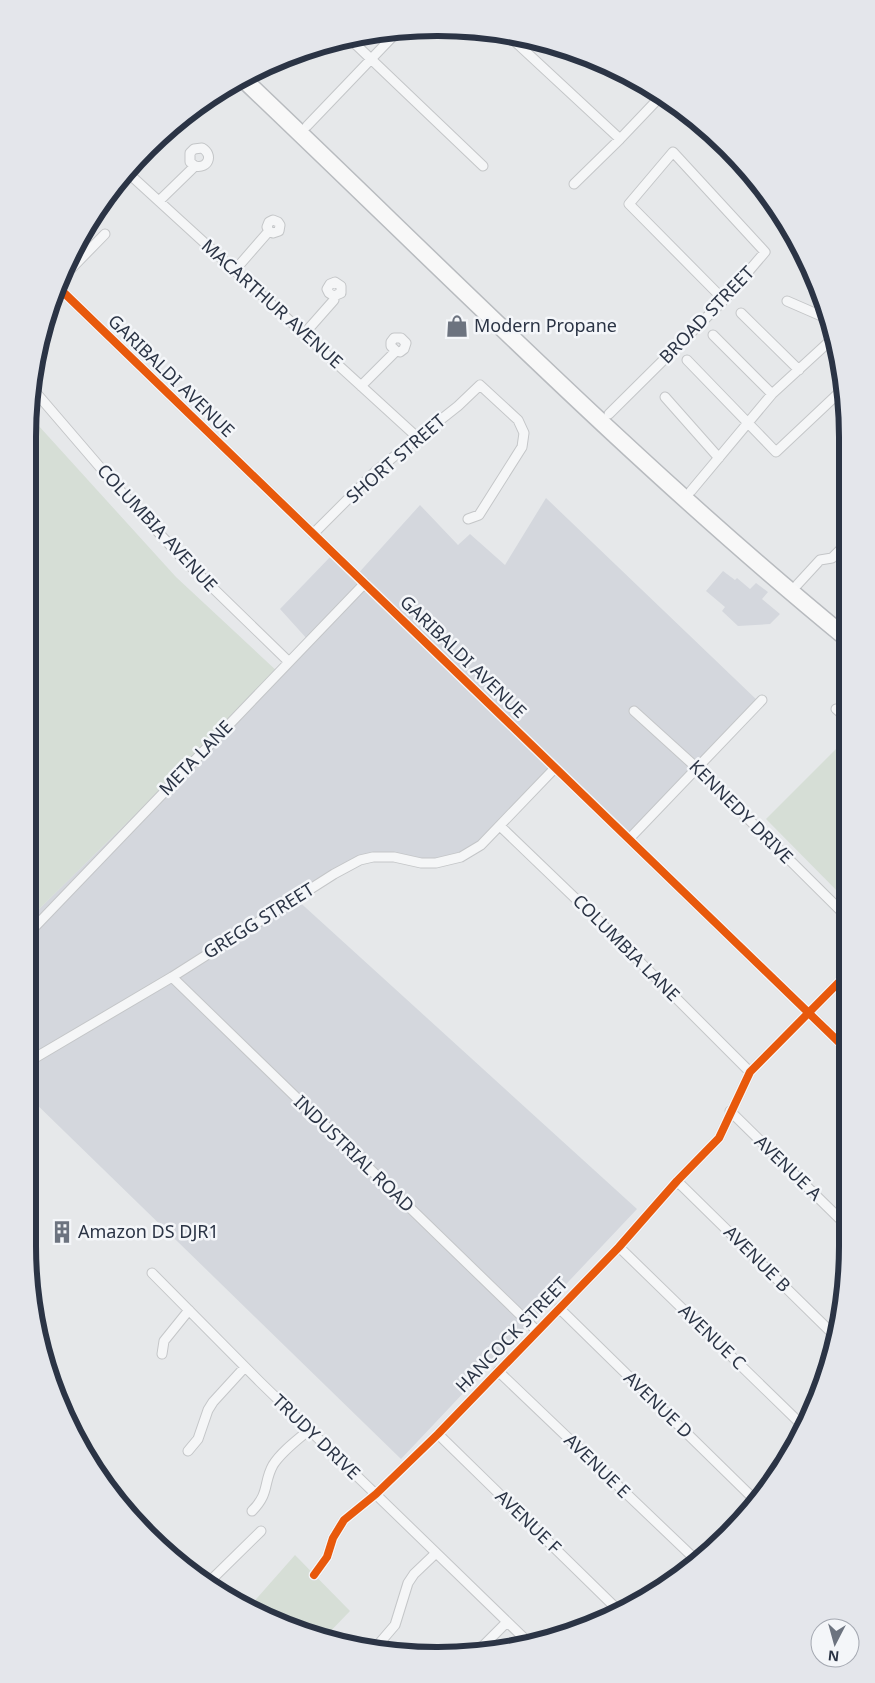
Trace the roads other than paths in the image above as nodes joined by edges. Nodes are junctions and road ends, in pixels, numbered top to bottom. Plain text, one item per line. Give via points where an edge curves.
1 (389, 40) edge
2 (356, 45) edge
3 (518, 45) edge
4 (371, 59) junction
5 (258, 79) edge
6 (248, 84) edge
7 (656, 101) edge
8 (307, 126) junction
9 (620, 139) junction
10 (195, 166) dead end
11 (484, 166) dead end
12 (133, 177) edge
13 (574, 184) dead end
14 (159, 201) junction
15 (269, 231) dead end
16 (105, 234) dead end
17 (77, 263) edge
18 (234, 270) junction
19 (64, 293) edge
20 (334, 296) dead end
21 (724, 300) junction
22 (788, 301) dead end
23 (741, 313) dead end
24 (819, 315) edge
25 (304, 334) junction
26 (712, 335) dead end
27 (827, 343) edge
28 (396, 351) dead end
29 (687, 360) dead end
30 (799, 370) junction
31 (361, 386) junction
32 (772, 394) junction
33 (836, 395) edge
34 (39, 396) edge
35 (665, 397) dead end
36 (609, 414) junction
37 (749, 423) junction
38 (417, 437) junction
39 (719, 458) junction
40 (691, 492) junction
41 (468, 519) dead end
42 (313, 534) junction
43 (839, 551) edge
44 (365, 583) junction
45 (797, 585) junction
46 (839, 620) edge
47 (839, 632) edge
48 (288, 662) junction
49 (762, 700) dead end
50 (836, 709) dead end
51 (634, 711) dead end
52 (839, 712) edge
53 (555, 768) junction
54 (698, 768) junction
55 (500, 826) junction
56 (630, 838) junction
57 (839, 909) edge
58 (36, 926) edge
59 (172, 976) junction
60 (839, 982) edge
61 (808, 1013) junction
62 (839, 1042) edge
63 (36, 1057) edge
64 (750, 1072) junction
65 (730, 1111) junction
66 (677, 1181) junction
67 (839, 1218) edge
68 (619, 1247) junction
69 (152, 1273) dead end
70 (558, 1308) junction
71 (189, 1310) junction
72 (537, 1331) junction
73 (829, 1331) edge
74 (162, 1354) dead end
75 (245, 1367) junction
76 (498, 1371) junction
77 (798, 1422) edge
78 (309, 1430) junction
79 (438, 1434) junction
80 (188, 1451) dead end
81 (376, 1494) junction
82 (751, 1496) edge
83 (252, 1511) dead end
84 (261, 1530) dead end
85 (436, 1553) junction
86 (691, 1556) edge
87 (314, 1575) dead end
88 (213, 1578) edge
89 (614, 1606) edge
90 (507, 1622) junction
91 (523, 1637) edge
92 (381, 1642) edge
93 (485, 1644) edge

1 - 4 street
2 - 4 street
3 - 9 street
4 - 8 street
4 - 11 street
5 - 8 highway
6 - 47 highway via 659,476
7 - 9 street
8 - 36 highway
9 - 13 street
10 - 14 street
12 - 14 street, MACARTHUR AVENUE
14 - 18 street, MACARTHUR AVENUE
15 - 18 street
16 - 17 street
18 - 25 street, MACARTHUR AVENUE
19 - 42 street, GARIBALDI AVENUE
20 - 25 street
21 - 21 street, BROAD STREET via 765,252 673,152 629,204
21 - 36 street, BROAD STREET
22 - 24 street
23 - 30 street
25 - 31 street, MACARTHUR AVENUE
26 - 32 street
27 - 30 street
28 - 31 street
29 - 37 street
30 - 32 street
31 - 38 street, MACARTHUR AVENUE
32 - 37 street
33 - 37 street via 776,452
34 - 48 street, COLUMBIA AVENUE via 174,550
35 - 39 street
36 - 40 highway
37 - 39 street
38 - 41 street, SHORT STREET via 480,385 522,426 524,440 519,453 479,515
38 - 42 street, SHORT STREET via 376,470
39 - 40 street
40 - 45 highway
42 - 44 street, GARIBALDI AVENUE
43 - 45 street via 832,558 820,560
44 - 48 street, META LANE
44 - 53 street, GARIBALDI AVENUE
45 - 46 highway
48 - 58 street, META LANE
49 - 54 street
50 - 52 street
51 - 54 street, KENNEDY DRIVE
53 - 55 street, GREGG STREET
53 - 56 street, GARIBALDI AVENUE
54 - 56 street
54 - 57 street, KENNEDY DRIVE
55 - 59 street, GREGG STREET via 481,845 450,861 421,863 383,856 360,860
55 - 64 street, COLUMBIA LANE
56 - 61 street, GARIBALDI AVENUE
59 - 63 street, GREGG STREET
59 - 72 street, INDUSTRIAL ROAD
60 - 61 street, HANCOCK STREET
61 - 62 street, GARIBALDI AVENUE
61 - 64 street, HANCOCK STREET
64 - 65 street, HANCOCK STREET
65 - 66 street, HANCOCK STREET via 719,1138
65 - 67 street, AVENUE A
66 - 68 street, HANCOCK STREET
66 - 73 street, AVENUE B
68 - 70 street, HANCOCK STREET
68 - 77 street, AVENUE C
69 - 71 street, TRUDY DRIVE
70 - 72 street, HANCOCK STREET
70 - 82 street, AVENUE D
71 - 74 street via 164,1341
71 - 75 street, TRUDY DRIVE
72 - 76 street, HANCOCK STREET
75 - 78 street, TRUDY DRIVE
75 - 80 street via 213,1402 198,1439
76 - 79 street, HANCOCK STREET
76 - 86 street, AVENUE E
78 - 81 street, TRUDY DRIVE
78 - 83 street via 276,1460 263,1498
79 - 81 street, HANCOCK STREET
79 - 89 street, AVENUE F
81 - 85 street, TRUDY DRIVE
81 - 87 street, HANCOCK STREET via 344,1520 333,1538 328,1557
84 - 88 street
85 - 90 street, TRUDY DRIVE
85 - 92 street via 408,1583 395,1625
90 - 91 street, TRUDY DRIVE
90 - 93 street

